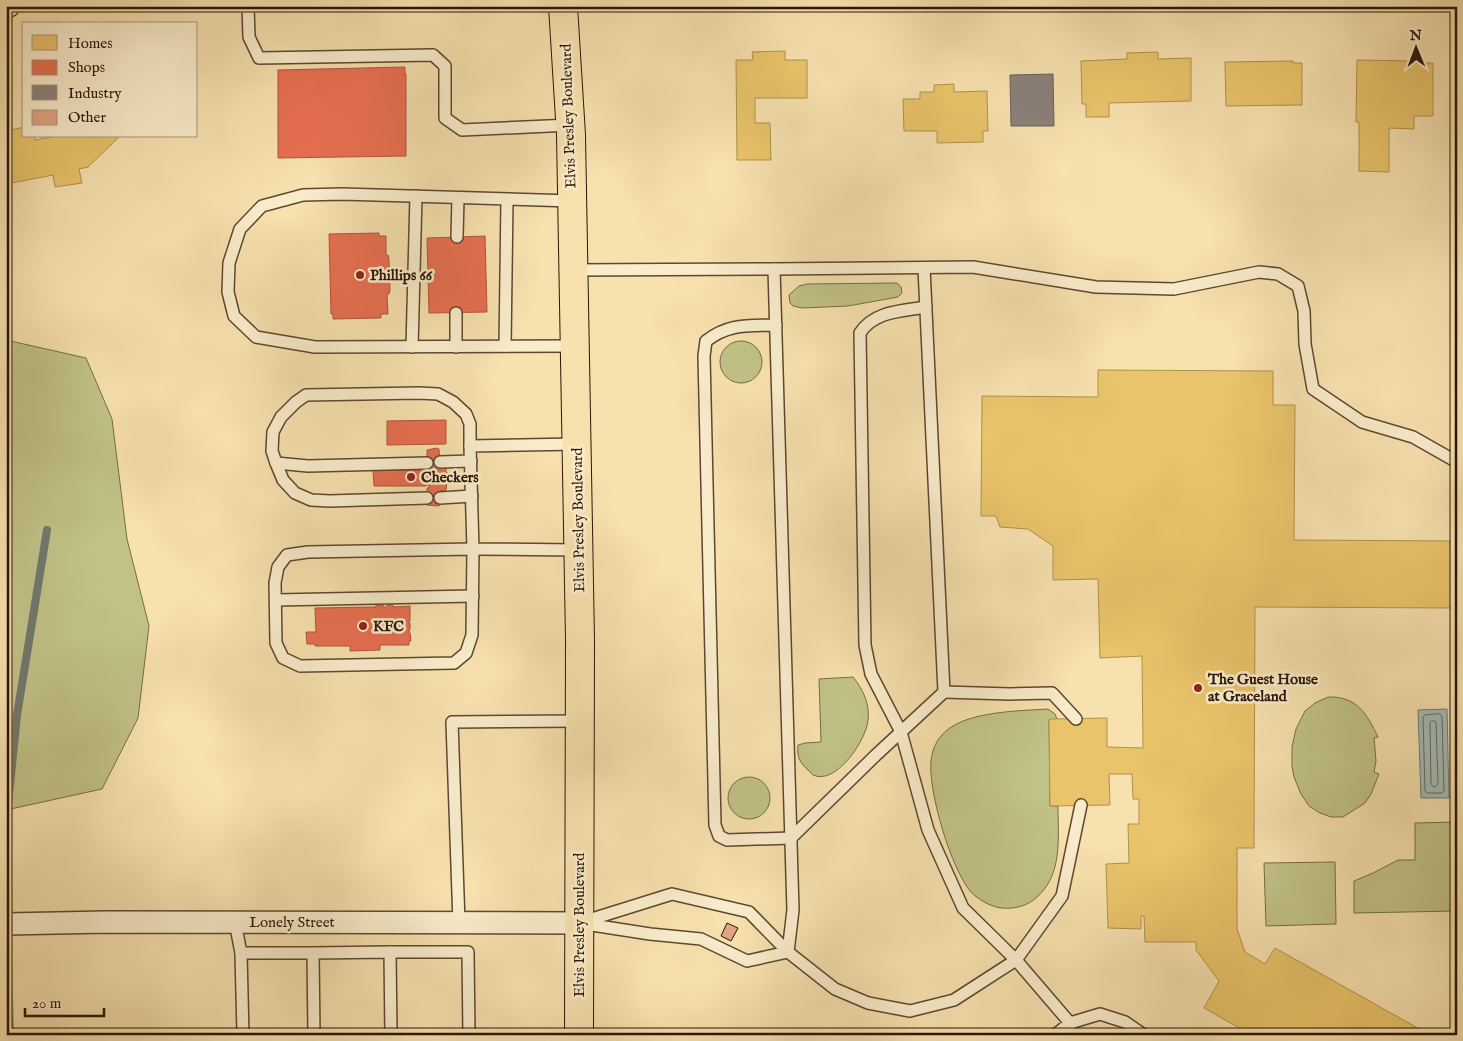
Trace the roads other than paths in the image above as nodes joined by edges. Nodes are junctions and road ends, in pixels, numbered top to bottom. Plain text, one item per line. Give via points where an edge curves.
1 (248, 6) edge
2 (563, 6) edge
3 (570, 125) junction
4 (416, 196) junction
5 (458, 198) junction
6 (507, 200) junction
7 (572, 201) junction
8 (457, 237) dead end
9 (924, 268) junction
10 (774, 269) junction
11 (573, 270) junction
12 (926, 307) junction
13 (456, 312) dead end
14 (776, 324) junction
15 (505, 346) junction
16 (575, 346) junction
17 (412, 347) junction
18 (456, 347) junction
19 (576, 444) junction
20 (470, 446) junction
21 (470, 461) junction
22 (440, 462) dead end
23 (1457, 462) edge
24 (276, 463) junction
25 (427, 463) dead end
26 (472, 496) junction
27 (427, 498) dead end
28 (440, 498) dead end
29 (473, 549) junction
30 (578, 550) junction
31 (472, 596) junction
32 (276, 600) junction
33 (944, 692) junction
34 (1076, 719) dead end
35 (579, 721) junction
36 (901, 732) junction
37 (1080, 805) dead end
38 (791, 838) junction
39 (235, 922) junction
40 (459, 923) junction
41 (578, 923) junction
42 (6, 924) edge
43 (313, 952) junction
44 (390, 952) junction
45 (788, 952) junction
46 (241, 953) junction
47 (1016, 960) junction
48 (1070, 1023) junction
49 (243, 1035) edge
50 (314, 1035) edge
51 (391, 1035) edge
52 (469, 1035) edge
53 (579, 1035) edge
54 (1055, 1035) edge
55 (1069, 1035) edge
56 (1144, 1035) edge

1 - 3 lane via 249,37 259,58 433,55 445,66 445,118 462,130
2 - 3 main road, Elvis Presley Boulevard
3 - 7 main road, Elvis Presley Boulevard
4 - 5 lane
4 - 17 lane
4 - 17 lane via 303,195 262,206 240,230 229,262 228,292 234,316 256,337 314,348
5 - 6 lane
5 - 8 lane
6 - 7 lane
6 - 15 lane
7 - 11 main road, Elvis Presley Boulevard
9 - 10 lane
9 - 12 lane
9 - 23 lane via 973,267 1096,287 1174,290 1259,272 1278,274 1298,286 1313,389 1362,422 1413,437
10 - 11 lane
10 - 14 lane
11 - 16 main road, Elvis Presley Boulevard
12 - 33 lane
12 - 36 lane via 883,314 865,324 860,333 865,645 871,674
13 - 18 lane
14 - 38 lane
14 - 38 lane via 735,326 717,332 706,341 704,356 715,825 719,836 727,840
15 - 16 lane
15 - 18 lane
16 - 19 main road, Elvis Presley Boulevard
17 - 18 lane
19 - 20 lane
19 - 30 main road, Elvis Presley Boulevard
20 - 21 lane
20 - 24 lane via 470,424 466,414 438,394 306,395 281,417 273,432 272,451
21 - 22 lane
21 - 26 lane
24 - 25 lane via 308,466
24 - 27 lane via 283,480 295,493 311,500
26 - 28 lane
26 - 29 lane
29 - 30 lane
29 - 31 lane
29 - 32 lane via 308,552 287,556 278,568
30 - 35 main road, Elvis Presley Boulevard
31 - 32 lane
31 - 32 lane via 472,635 466,653 454,663 300,666 283,658 276,643
33 - 34 lane via 1052,693
33 - 36 lane
35 - 40 lane via 452,722
35 - 41 main road, Elvis Presley Boulevard
36 - 38 lane
36 - 47 lane via 928,830 963,908
37 - 47 lane via 1062,896
38 - 45 lane via 793,910
39 - 40 street, Lonely Street
39 - 42 street, Lonely Street
39 - 46 lane
40 - 41 street, Lonely Street
41 - 45 lane via 701,939 747,961
41 - 45 lane via 672,894 749,912
41 - 53 main road, Elvis Presley Boulevard
43 - 44 lane
43 - 46 lane
43 - 50 lane
44 - 51 lane
44 - 52 lane via 468,952
45 - 47 lane via 836,989 868,1003 910,1010 954,1000
46 - 49 lane
47 - 48 lane
48 - 54 lane
48 - 55 lane
48 - 56 lane via 1100,1014 1125,1022

